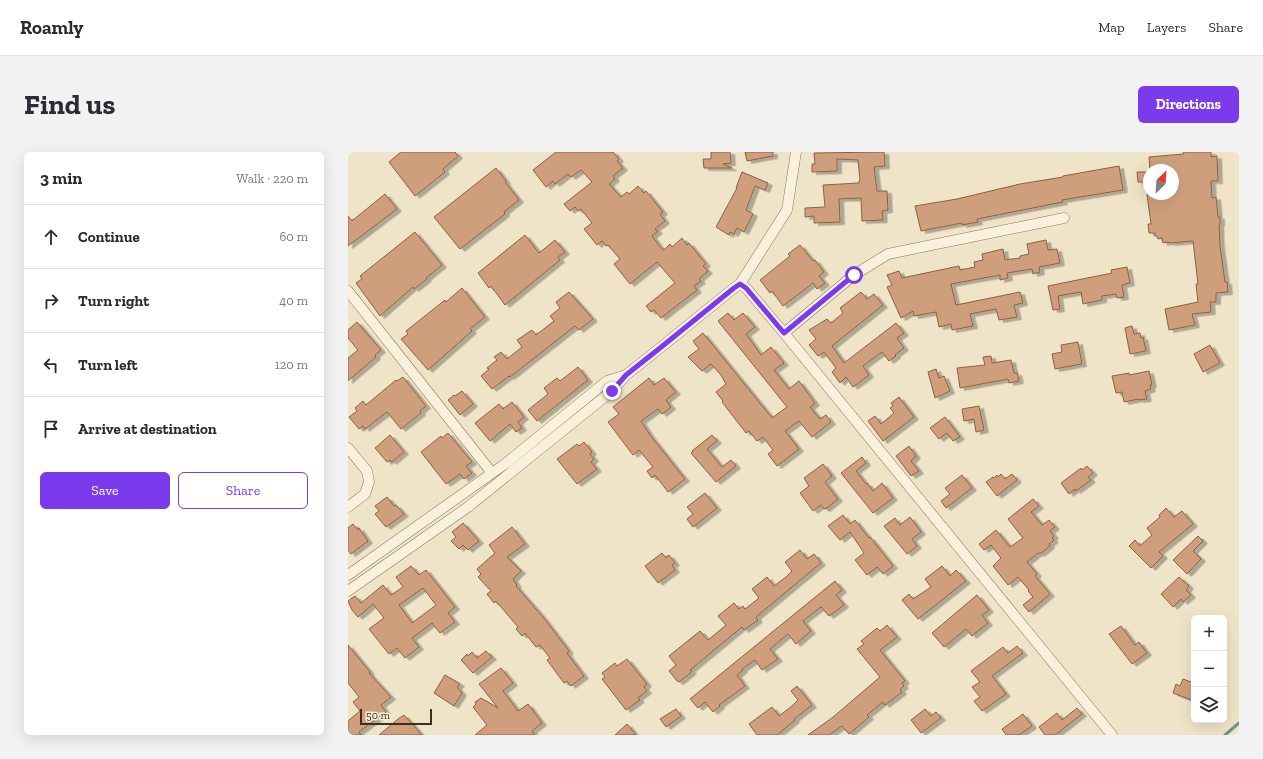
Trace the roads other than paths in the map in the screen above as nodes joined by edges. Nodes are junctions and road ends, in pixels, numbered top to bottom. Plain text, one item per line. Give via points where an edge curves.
1 (796, 152) edge
2 (1064, 218) dead end
3 (740, 284) junction
4 (348, 291) edge
5 (784, 333) junction
6 (626, 375) junction
7 (348, 448) edge
8 (492, 473) junction
9 (348, 507) edge
10 (348, 575) edge
11 (348, 591) edge
12 (1112, 735) edge

1 - 3 street via 787,210
2 - 5 street via 888,254 854,275
3 - 5 street
3 - 6 street
4 - 8 street
5 - 12 street
6 - 8 street via 607,381
6 - 11 street via 612,391 468,507
7 - 9 street via 367,471 369,482 365,494
8 - 10 street

